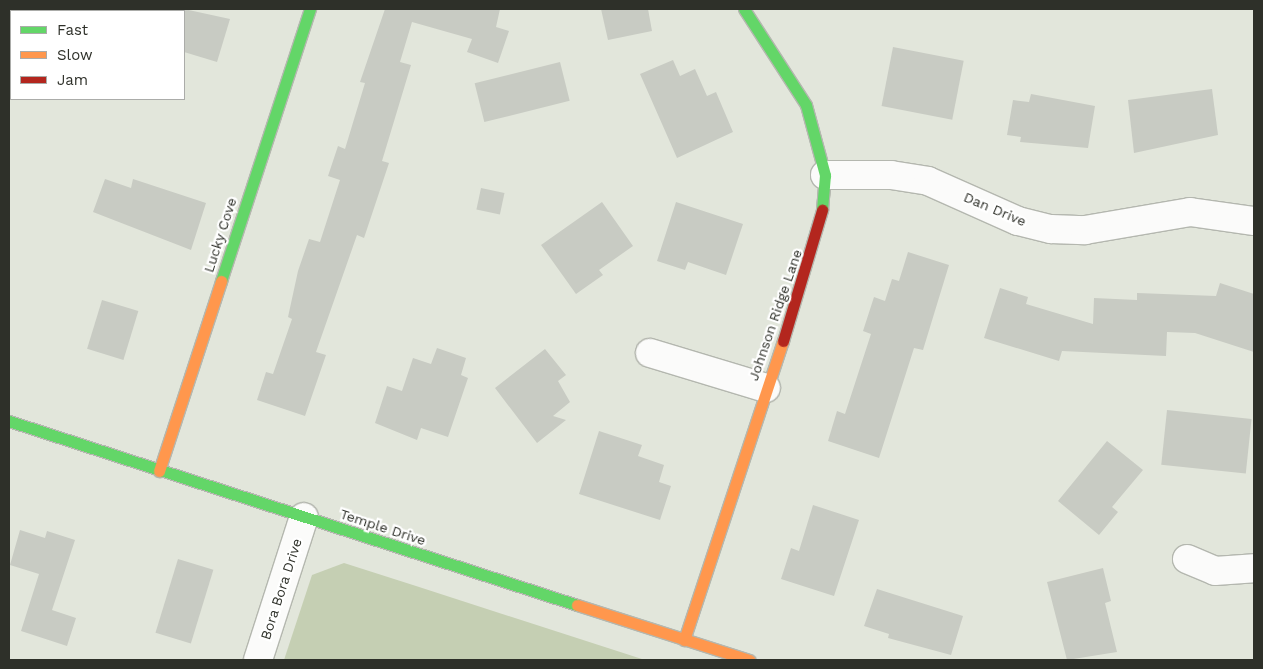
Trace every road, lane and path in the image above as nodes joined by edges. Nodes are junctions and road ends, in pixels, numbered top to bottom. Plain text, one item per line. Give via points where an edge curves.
1 (310, 9) edge
2 (744, 9) edge
3 (825, 176) junction
4 (1254, 221) edge
5 (650, 353) dead end
6 (766, 388) junction
7 (9, 421) edge
8 (159, 471) junction
9 (304, 518) junction
10 (1187, 559) dead end
11 (1254, 568) edge
12 (684, 640) junction
13 (258, 660) edge
14 (749, 660) edge

1 - 8 street, Lucky Cove
2 - 3 street, Johnson Ridge Lane via 806,105
3 - 4 street, Dan Drive via 892,175 928,181 1018,221 1051,229 1085,230 1190,212
3 - 6 street, Johnson Ridge Lane via 814,246
5 - 6 street
6 - 12 street, Johnson Ridge Lane
7 - 8 street, Temple Drive
8 - 9 street, Temple Drive
9 - 12 street, Temple Drive
9 - 13 street, Bora Bora Drive
10 - 11 street via 1215,571
12 - 14 street, Temple Drive

